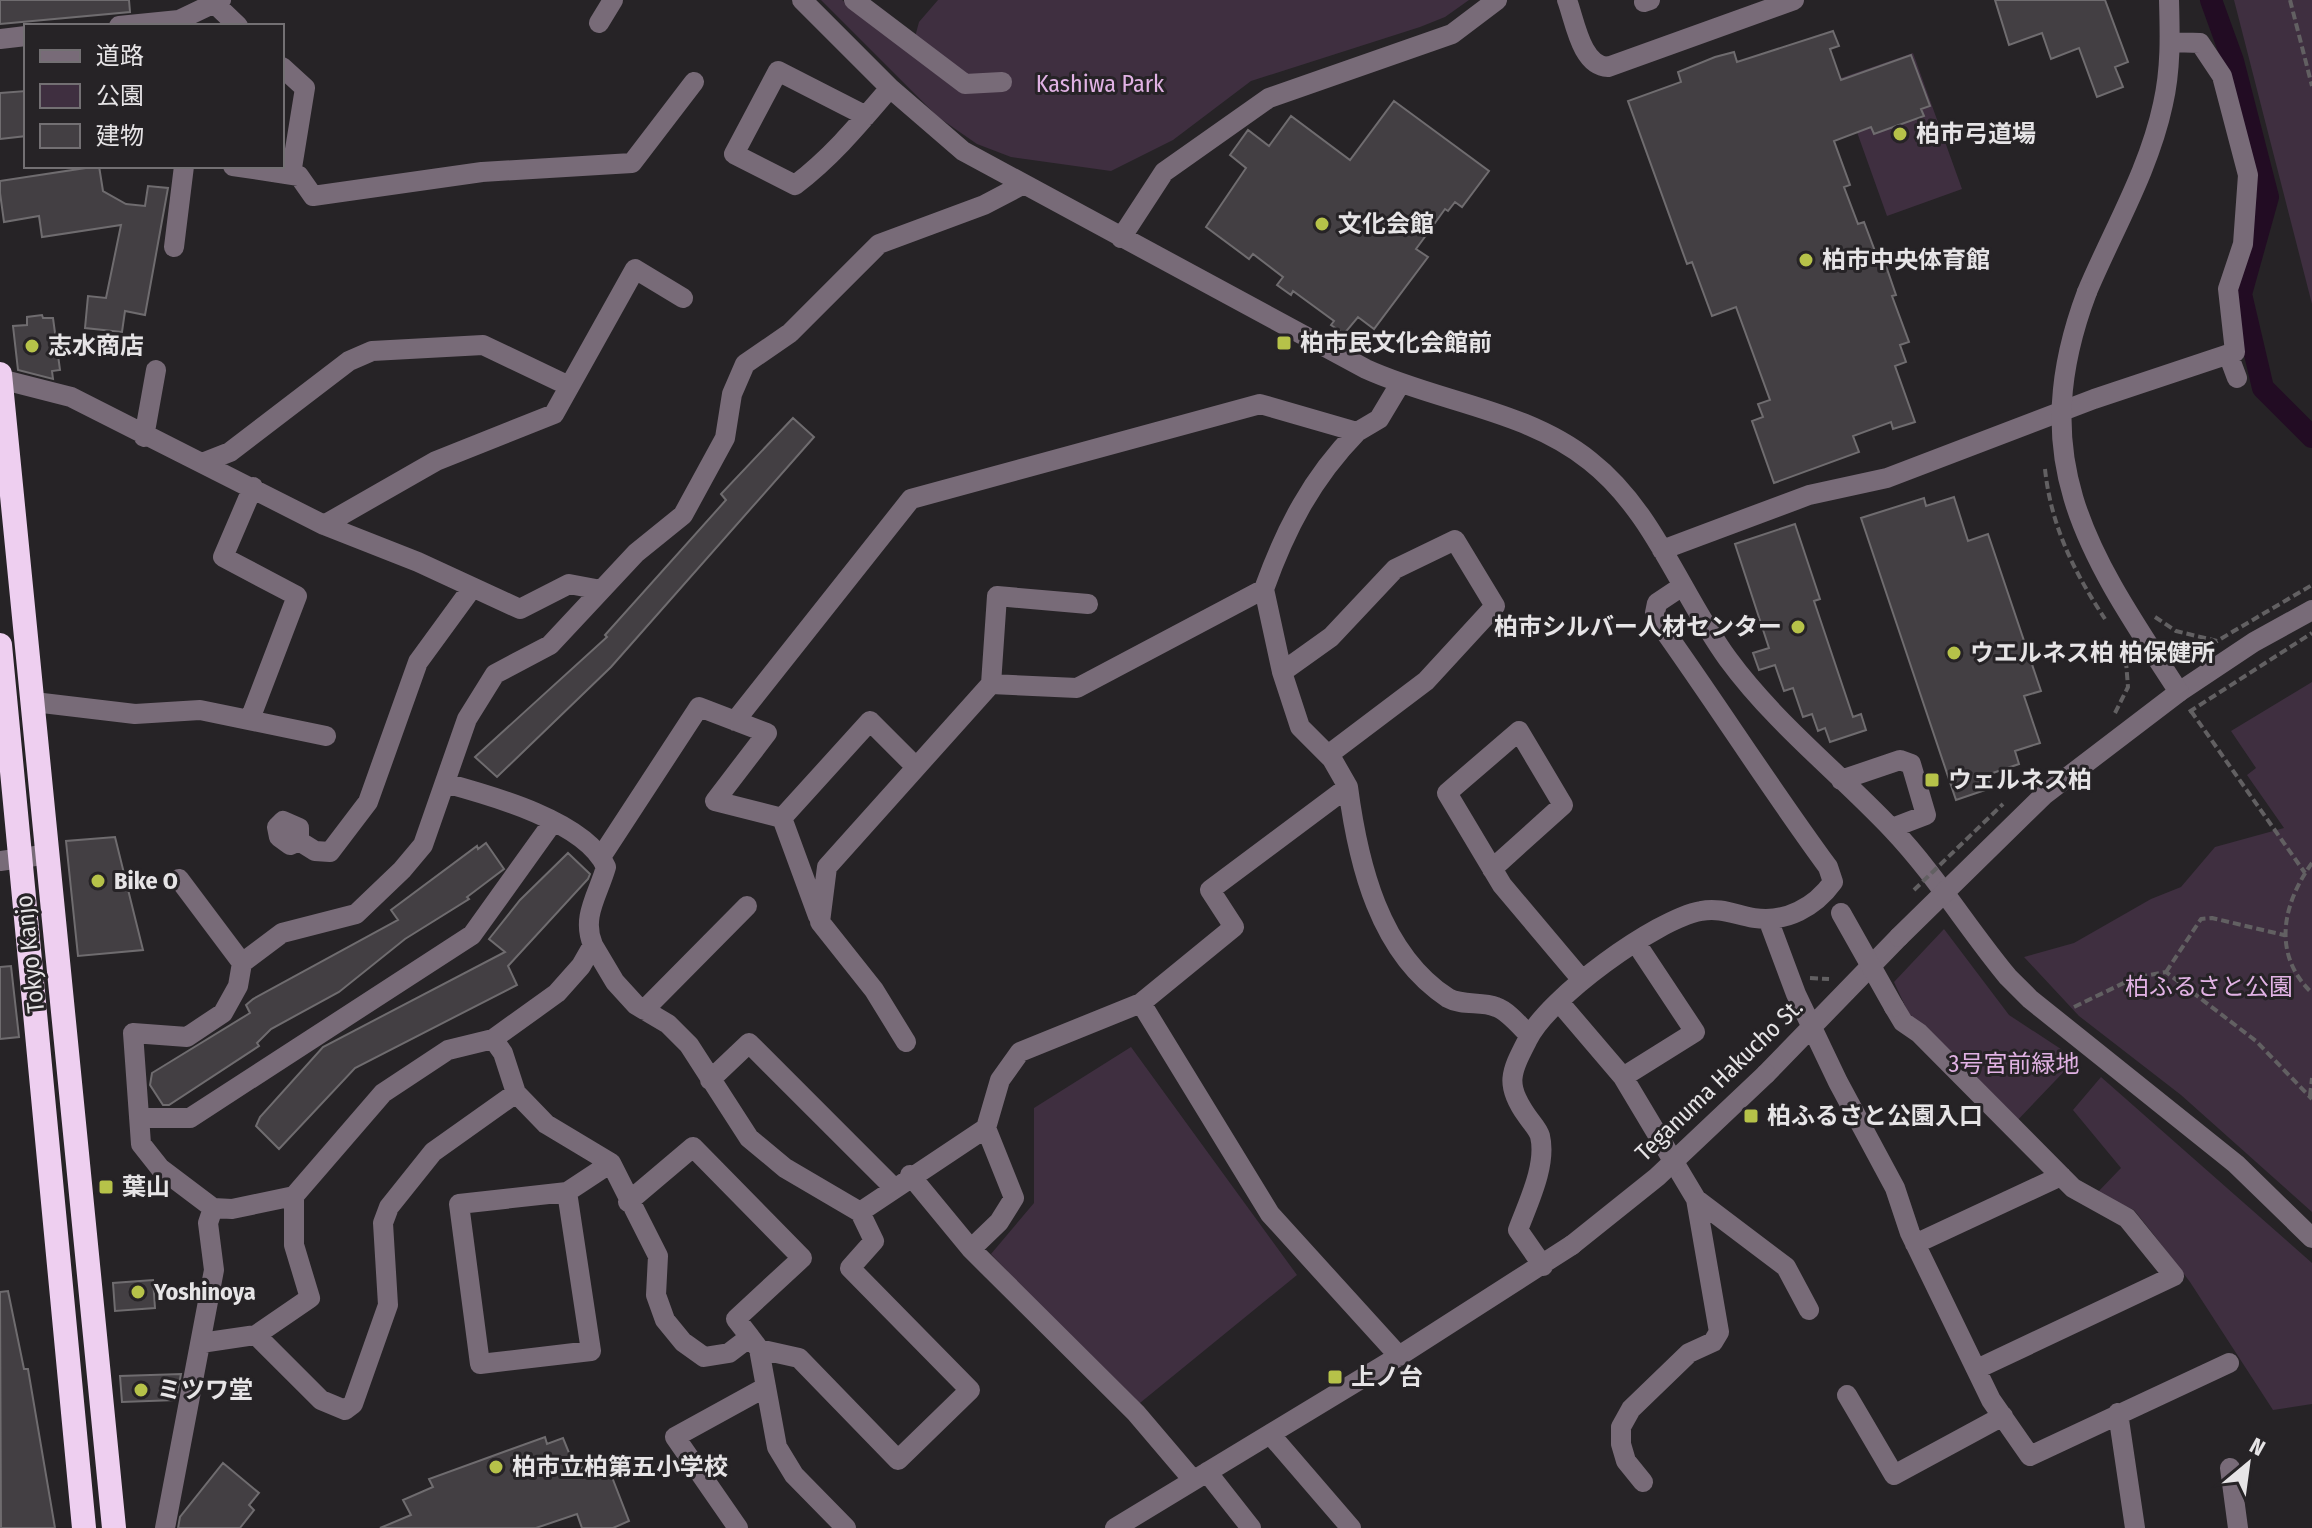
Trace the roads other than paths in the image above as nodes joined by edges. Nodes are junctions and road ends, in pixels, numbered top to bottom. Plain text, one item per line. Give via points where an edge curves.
1 (613, 0) edge
2 (802, 0) edge
3 (854, 0) edge
4 (1497, 0) edge
5 (1567, 0) edge
6 (1794, 0) edge
7 (2169, 0) edge
8 (217, 2) edge
9 (599, 23) dead end
10 (139, 24) edge
11 (236, 24) edge
12 (24, 36) edge
13 (0, 39) edge
14 (2170, 42) junction
15 (284, 69) edge
16 (694, 82) dead end
17 (1002, 82) dead end
18 (890, 88) junction
19 (866, 116) junction
20 (184, 168) edge
21 (248, 168) edge
22 (291, 174) junction
23 (1022, 185) junction
24 (1121, 238) junction
25 (174, 247) dead end
26 (683, 298) dead end
27 (2228, 354) junction
28 (156, 370) dead end
29 (0, 377) edge
30 (2237, 378) dead end
31 (1400, 384) junction
32 (569, 386) junction
33 (1357, 432) junction
34 (144, 437) junction
35 (202, 463) junction
36 (253, 487) junction
37 (324, 525) junction
38 (1662, 550) junction
39 (1681, 587) junction
40 (472, 588) junction
41 (1264, 589) junction
42 (601, 590) junction
43 (1088, 604) dead end
44 (2312, 610) edge
45 (0, 645) edge
46 (1282, 672) junction
47 (991, 684) junction
48 (2179, 692) junction
49 (34, 702) junction
50 (250, 719) junction
51 (735, 721) junction
52 (326, 736) dead end
53 (1328, 755) junction
54 (916, 767) junction
55 (1841, 780) junction
56 (445, 783) junction
57 (1348, 787) junction
58 (782, 818) junction
59 (553, 822) junction
60 (1892, 828) junction
61 (299, 841) dead end
62 (49, 854) junction
63 (601, 857) junction
64 (10, 859) edge
65 (1492, 869) junction
66 (179, 879) dead end
67 (1833, 882) junction
68 (747, 906) dead end
69 (1768, 919) junction
70 (820, 922) junction
71 (1636, 943) junction
72 (593, 945) junction
73 (242, 963) junction
74 (1582, 980) junction
75 (1559, 1002) junction
76 (1141, 1003) junction
77 (644, 1010) junction
78 (1812, 1027) junction
79 (1529, 1035) junction
80 (493, 1039) junction
81 (906, 1042) dead end
82 (1623, 1077) junction
83 (710, 1080) junction
84 (516, 1093) junction
85 (139, 1118) junction
86 (986, 1128) junction
87 (611, 1163) junction
88 (2061, 1176) junction
89 (902, 1181) junction
90 (567, 1192) junction
91 (294, 1196) junction
92 (1696, 1199) junction
93 (628, 1202) junction
94 (213, 1208) junction
95 (860, 1212) junction
96 (2312, 1238) edge
97 (1915, 1244) junction
98 (971, 1249) junction
99 (1543, 1266) junction
100 (1809, 1310) dead end
101 (256, 1335) junction
102 (201, 1343) junction
103 (755, 1343) junction
104 (1399, 1356) junction
105 (2229, 1363) dead end
106 (1977, 1369) junction
107 (766, 1387) junction
108 (1847, 1395) dead end
109 (2118, 1413) junction
110 (2003, 1416) junction
111 (1270, 1434) junction
112 (2230, 1468) dead end
113 (1200, 1476) junction
114 (1643, 1482) dead end
115 (84, 1528) edge
116 (114, 1528) edge
117 (165, 1528) edge
118 (738, 1528) edge
119 (846, 1528) edge
120 (1115, 1528) edge
121 (1251, 1528) edge
122 (1351, 1528) edge
123 (2135, 1528) edge
124 (2238, 1528) edge

1 - 9 street
2 - 18 street
3 - 17 street via 965,84
4 - 24 street via 1452,34 1269,98 1164,172
5 - 6 street via 1587,55 1594,64 1608,67
7 - 14 street
8 - 10 street via 179,20
8 - 11 street
12 - 13 street
14 - 27 street via 2200,43 2222,76 2248,175 2243,244 2228,289 2235,352
14 - 48 street, bridge via 2163,104 2151,147 2087,292 2069,346 2062,403 2064,469 2080,525 2108,583
15 - 22 street via 305,88
16 - 22 street via 632,163 482,172 313,196 299,176
18 - 19 street
18 - 23 street via 949,141
19 - 19 street via 830,159 795,185 734,154 778,71
20 - 25 street
21 - 22 street
23 - 24 street
23 - 42 street via 879,244 790,333 745,364 732,394 725,438 683,515
24 - 31 street
26 - 32 street via 635,269
27 - 30 street
27 - 38 street via 1887,478 1809,495
28 - 34 street
29 - 34 street via 71,397
29 - 49 highway, Tokyo Kanjo
31 - 33 street via 1379,419
31 - 38 street via 1502,416 1573,449 1614,484
32 - 35 street via 483,345 372,351 349,361 230,452
32 - 37 street via 554,414 436,461
33 - 41 street via 1324,466 1282,541
33 - 51 street via 1260,404 911,499
34 - 35 street
35 - 36 street
36 - 37 street
36 - 50 street via 223,557 297,596
37 - 40 street
38 - 39 street
39 - 55 street via 1755,693
39 - 67 street via 1657,603 1661,626 1828,867
40 - 42 street via 520,609 569,584
40 - 61 street via 418,662 368,802 330,852 315,851
41 - 46 street
41 - 47 street via 1077,688
42 - 56 street via 550,645 495,674 467,719
43 - 47 street via 997,596
44 - 48 street, Teganuma Hakucho St.
45 - 64 highway, Tokyo Kanjo
46 - 53 street via 1300,727
46 - 53 street via 1331,637 1395,569 1455,540 1495,606 1426,681
47 - 54 street
48 - 78 street, Teganuma Hakucho St., bridge via 2044,795
49 - 50 street via 135,714 200,710
49 - 62 highway, Tokyo Kanjo
50 - 52 street
51 - 58 street via 767,733 715,801
51 - 63 street via 699,707
53 - 57 street
54 - 58 street via 870,721
54 - 70 street via 827,867
55 - 60 street
55 - 60 street via 1900,760 1911,764 1926,815
56 - 59 street via 513,801
56 - 73 street via 423,845 371,902 356,914 282,933
57 - 76 street via 1210,890 1234,927
57 - 79 street via 1364,872 1407,963 1451,1000 1498,1007
58 - 70 street
59 - 63 street
59 - 85 street via 472,935 190,1118
60 - 96 street via 2001,968 2053,1017 2236,1164
62 - 64 street
62 - 116 highway, Tokyo Kanjo
63 - 72 street via 606,867 586,929
64 - 115 highway, Tokyo Kanjo
65 - 65 street via 1447,793 1519,731 1563,805
65 - 74 street
66 - 73 street
67 - 69 street via 1806,910
67 - 88 street, bridge via 1841,913 1903,1022
68 - 77 street
69 - 71 street via 1703,910
69 - 78 street
70 - 81 street via 874,990
71 - 74 street
71 - 82 street via 1695,1032
72 - 77 street via 615,982
72 - 80 street via 557,993
73 - 85 street via 238,986 223,1013 187,1037 133,1033
74 - 75 street
75 - 79 street
75 - 82 street
76 - 86 street via 1020,1052 1000,1080
76 - 104 street via 1270,1214
77 - 83 street via 689,1045
78 - 97 street via 1895,1188
78 - 99 street, Teganuma Hakucho St., bridge via 1657,1177
79 - 99 street via 1510,1079 1515,1100 1540,1135 1540,1161 1518,1230
80 - 84 street
80 - 91 street via 448,1050 383,1093
82 - 92 street
83 - 89 street via 749,1043
83 - 95 street via 749,1138 785,1168
84 - 87 street via 546,1124
84 - 101 street via 433,1152 389,1207 383,1223 388,1305 353,1404 345,1410 321,1400
85 - 94 street via 141,1144 160,1168
86 - 89 street
86 - 98 street via 1014,1198 999,1222
87 - 90 street
87 - 93 street
88 - 97 street
88 - 106 street via 2127,1218 2174,1276
89 - 95 street
89 - 98 street
90 - 90 street via 459,1204 480,1364 591,1351
91 - 94 street
91 - 101 street via 294,1245 310,1298
92 - 100 street via 1786,1267
92 - 114 street via 1719,1332 1631,1409 1621,1427 1626,1461
93 - 103 street via 658,1256 656,1295 665,1320 683,1342 704,1357
93 - 103 street via 693,1147 802,1258 736,1319
94 - 102 street via 208,1223 214,1270
95 - 103 street via 874,1241 850,1268 970,1390 898,1460 799,1358
97 - 106 street
98 - 113 street
99 - 104 street, Teganuma Hakucho St.
101 - 102 street
102 - 117 street
103 - 107 street
104 - 111 street, Teganuma Hakucho St.
105 - 109 street
106 - 110 street
107 - 118 street via 675,1437
107 - 119 street via 777,1447 794,1475
108 - 110 street via 1894,1475
109 - 110 street via 2030,1456
109 - 123 street
111 - 113 street, Teganuma Hakucho St.
111 - 122 street
112 - 124 street
113 - 120 street, Teganuma Hakucho St.
113 - 121 street

